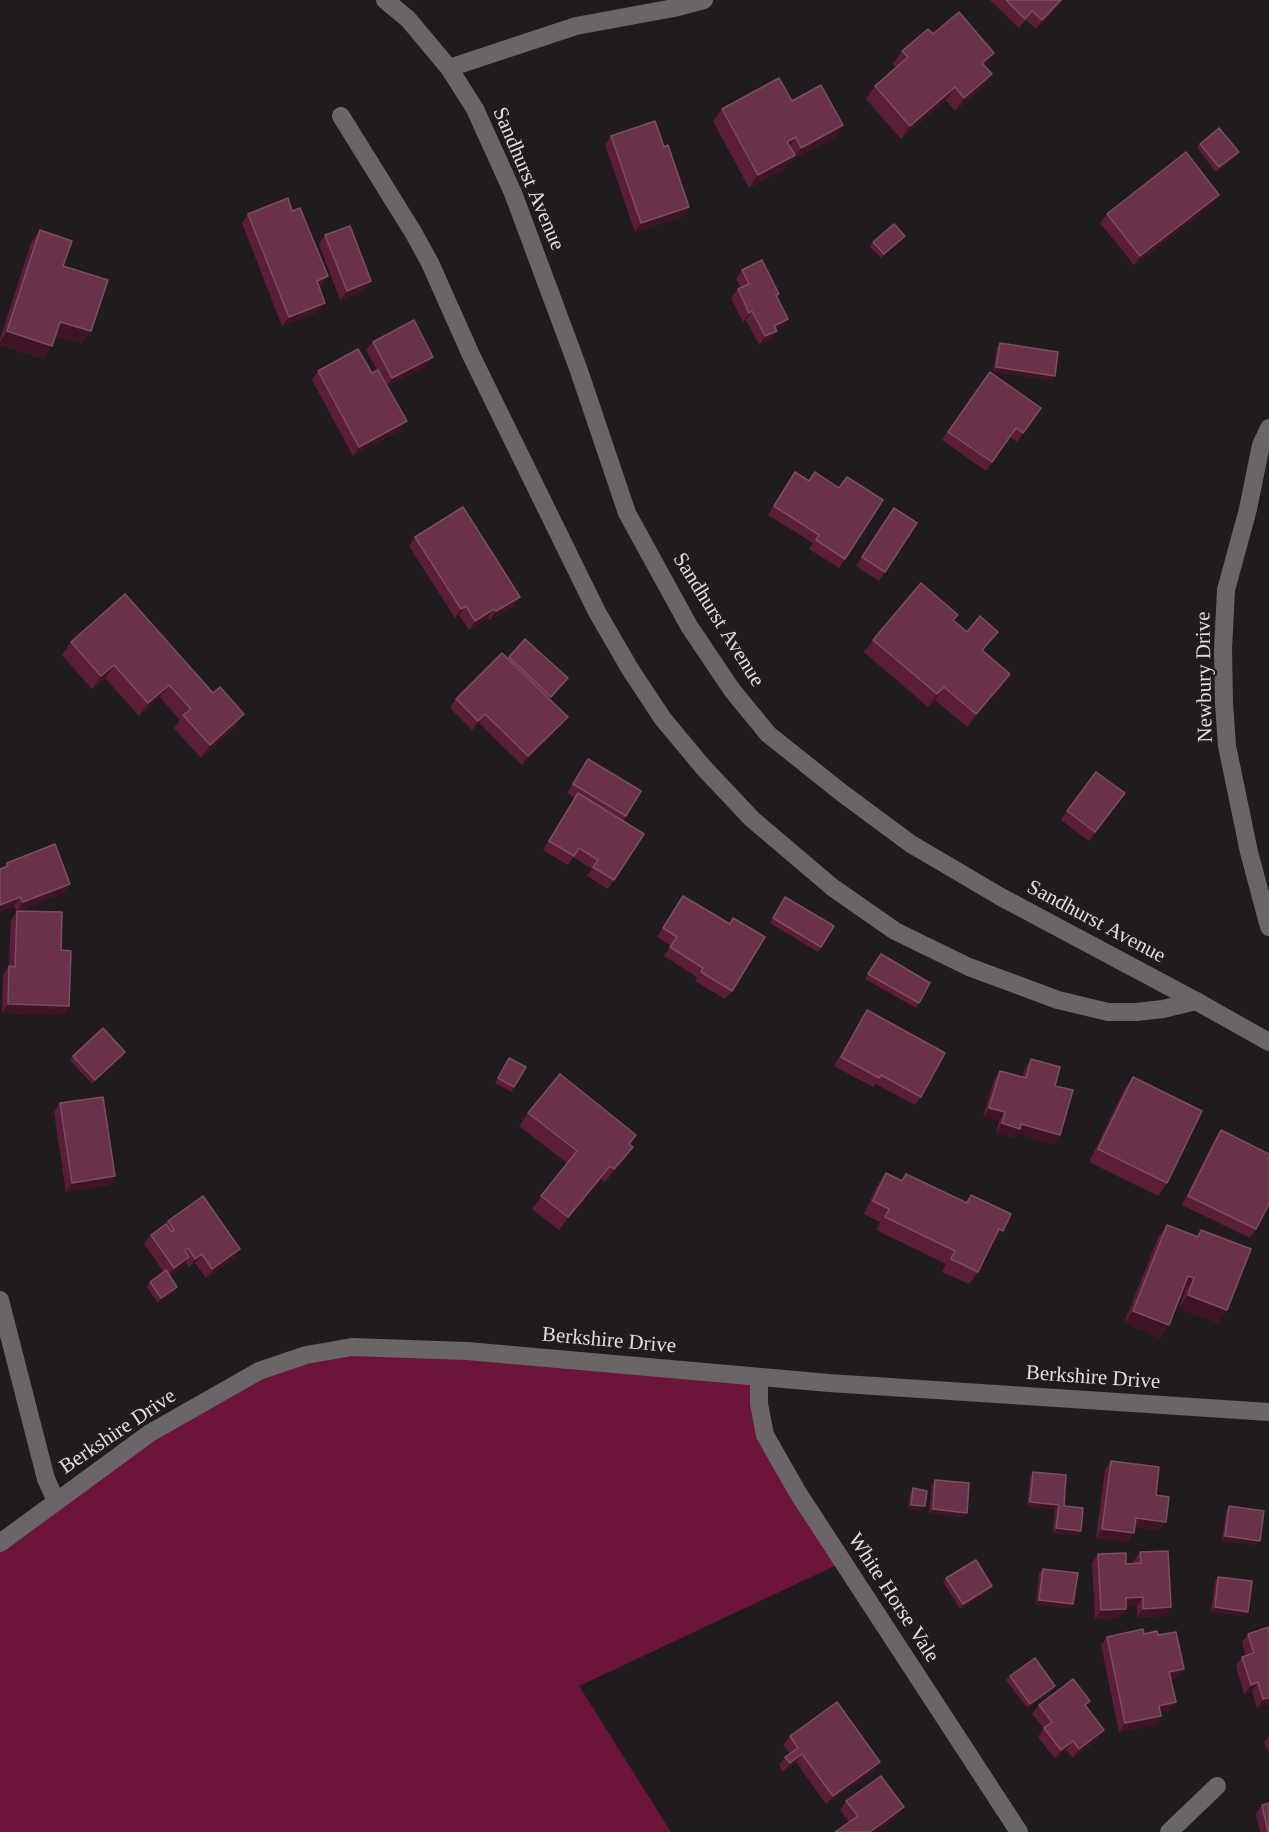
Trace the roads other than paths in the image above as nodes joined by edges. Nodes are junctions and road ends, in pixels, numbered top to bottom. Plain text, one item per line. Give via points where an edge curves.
1 (386, 0) edge
2 (704, 0) edge
3 (449, 68) junction
4 (341, 116) dead end
5 (1269, 428) edge
6 (1269, 927) edge
7 (1196, 1001) junction
8 (1269, 1042) edge
9 (0, 1302) edge
10 (759, 1377) junction
11 (1269, 1412) edge
12 (56, 1501) junction
13 (0, 1543) edge
14 (1217, 1786) dead end
15 (1019, 1832) edge
16 (1169, 1832) edge

1 - 3 street, Sandhurst Avenue via 408,19
2 - 3 street via 576,26
3 - 7 street, Sandhurst Avenue via 475,109 513,193 627,513 689,626 732,690 768,734 911,844
4 - 7 street via 430,263 597,612 630,669 663,719 752,819 832,887 886,925 969,967 1058,1000 1108,1012 1163,1009
5 - 6 street, Newbury Drive via 1261,445 1226,590 1223,649 1227,746
7 - 8 street, Sandhurst Avenue
9 - 12 street via 46,1479
10 - 11 street, Berkshire Drive
10 - 12 street, Berkshire Drive via 467,1351 352,1347 306,1355 259,1371 150,1433
10 - 15 street, White Horse Vale via 765,1436 792,1484
12 - 13 street, Berkshire Drive
14 - 16 street

